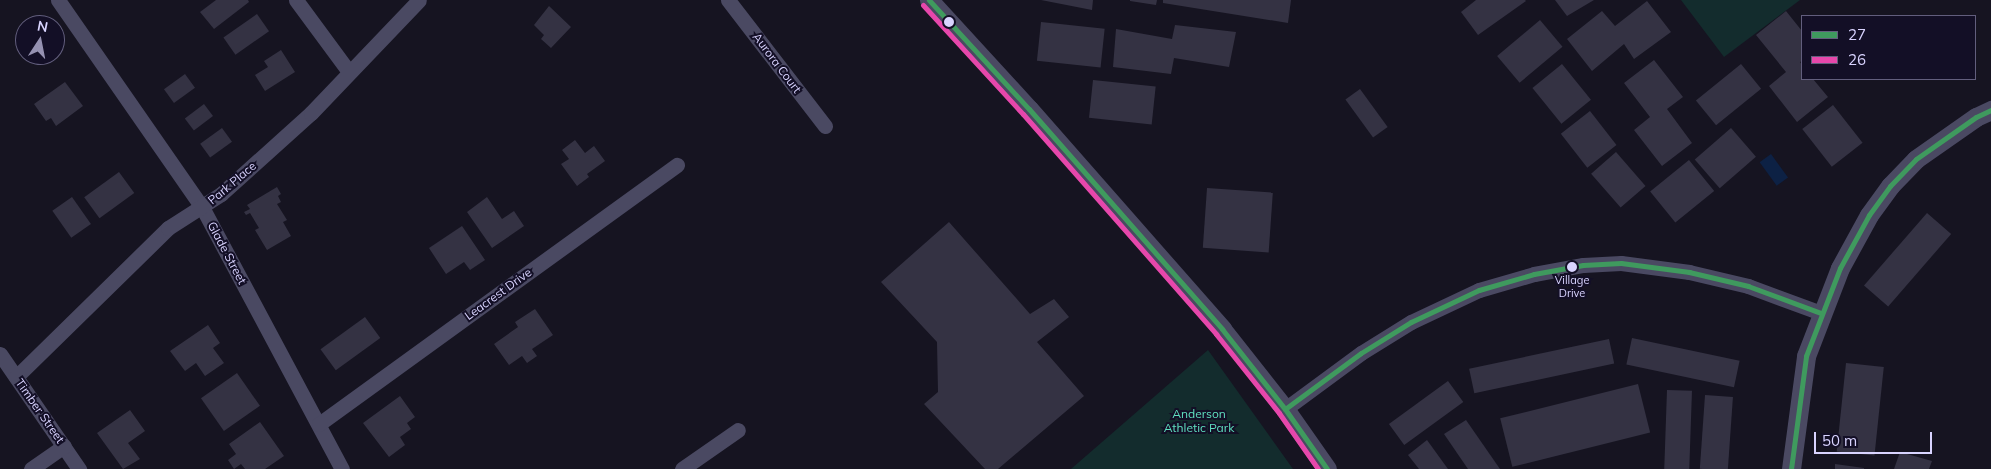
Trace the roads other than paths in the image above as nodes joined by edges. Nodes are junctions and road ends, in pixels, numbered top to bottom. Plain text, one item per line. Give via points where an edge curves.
1 (58, 0) edge
2 (296, 0) edge
3 (419, 0) edge
4 (728, 0) edge
5 (929, 0) edge
6 (348, 72) junction
7 (1991, 110) edge
8 (825, 126) dead end
9 (677, 165) dead end
10 (202, 207) junction
11 (1821, 313) junction
12 (0, 354) edge
13 (16, 377) junction
14 (1285, 408) junction
15 (319, 424) junction
16 (738, 430) dead end
17 (64, 446) junction
18 (31, 469) edge
19 (79, 469) edge
20 (342, 469) edge
21 (682, 469) edge
22 (1327, 469) edge
23 (1791, 469) edge

1 - 10 street, Glade Street
2 - 6 street
3 - 6 street, Park Place
4 - 8 street, Aurora Court
5 - 14 street via 1222,329
6 - 10 street, Park Place via 311,113 221,194
7 - 11 street via 1916,159 1890,186 1869,215 1840,268
9 - 15 street, Leacrest Drive
10 - 13 street, Park Place via 168,228
10 - 15 street, Glade Street
11 - 14 street via 1748,286 1689,272 1621,263 1582,265 1534,274 1479,290 1411,322 1352,359
11 - 23 street via 1806,356
12 - 13 street, Timber Street
13 - 17 street, Timber Street
14 - 22 street
15 - 20 street, Glade Street
16 - 21 street
17 - 18 street
17 - 19 street, Timber Street

